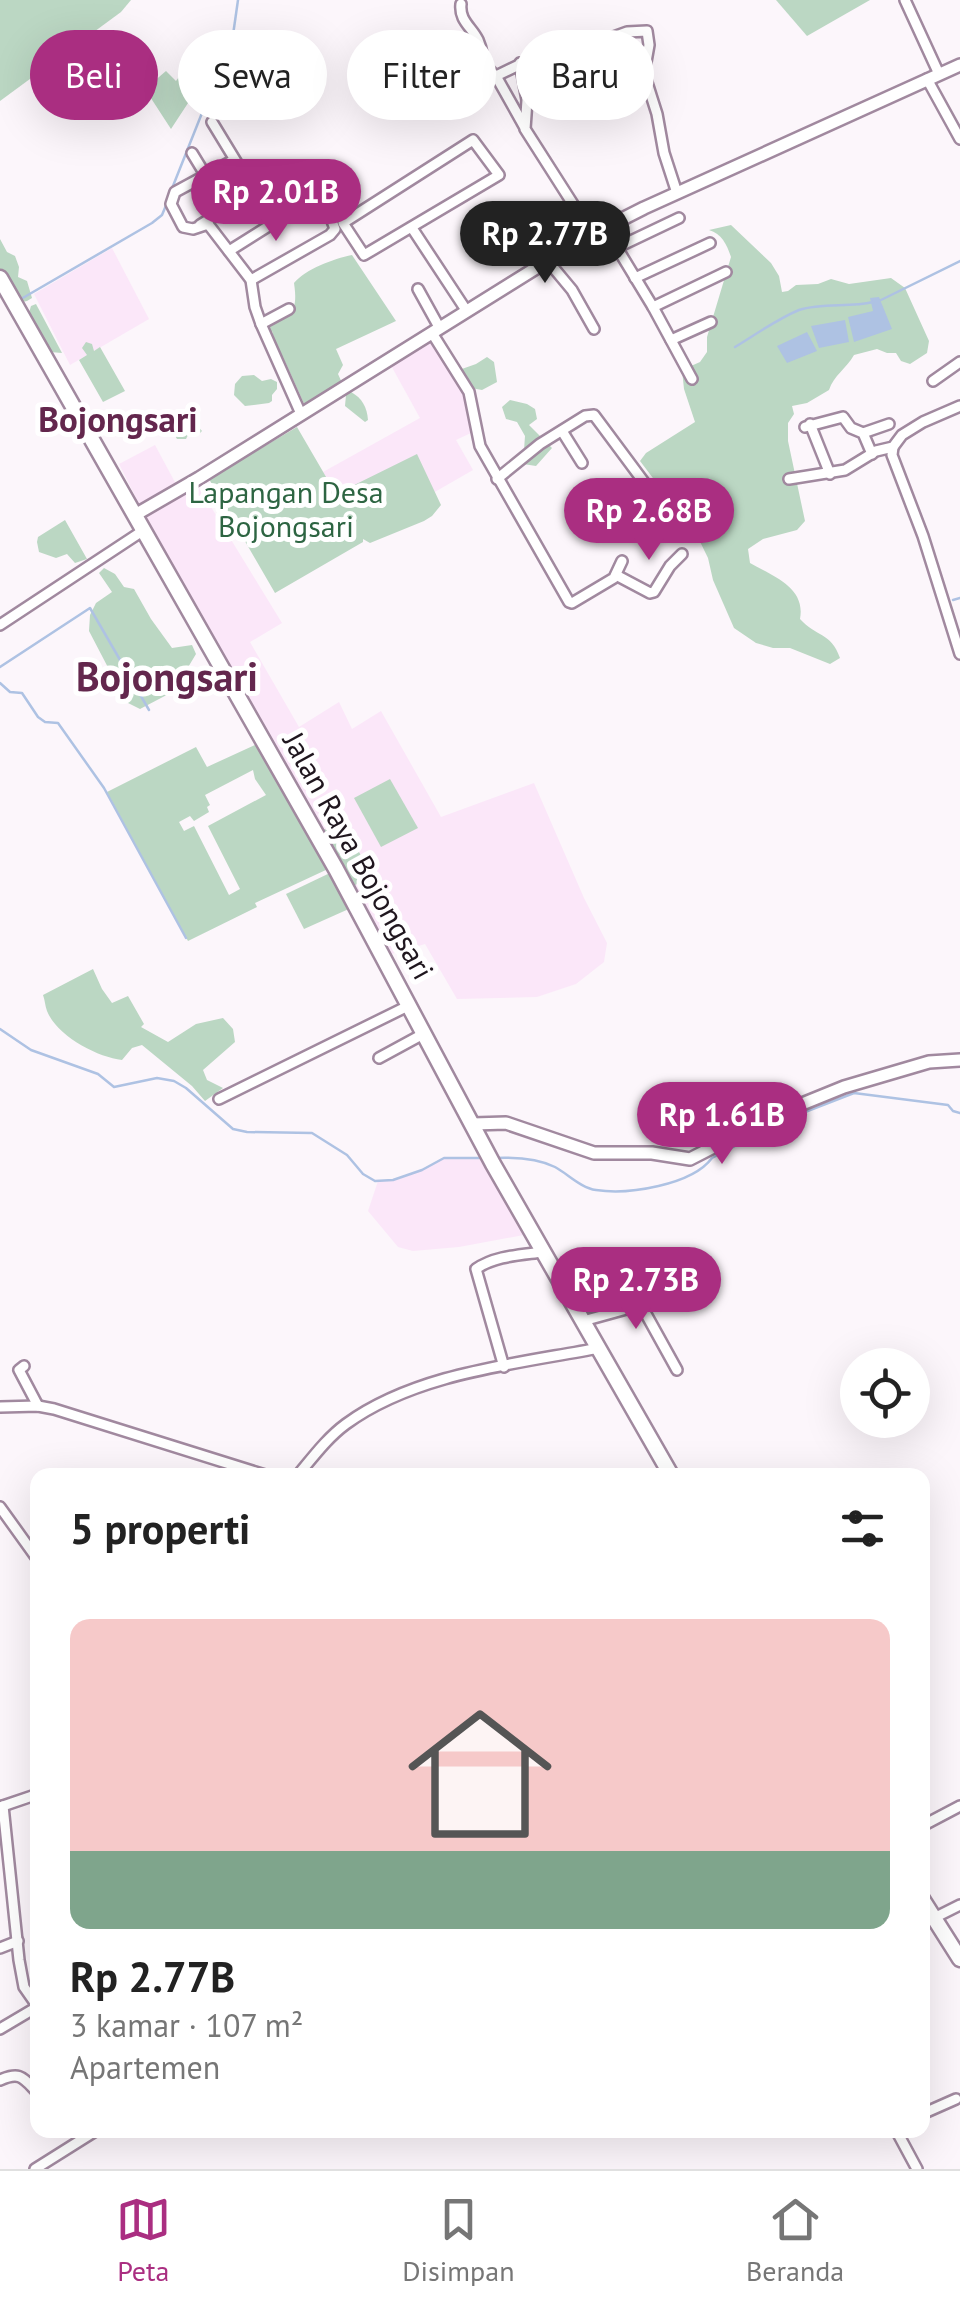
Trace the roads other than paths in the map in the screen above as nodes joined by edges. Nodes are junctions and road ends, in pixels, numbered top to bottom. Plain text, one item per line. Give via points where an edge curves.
1 (905, 0) edge
2 (461, 4) dead end
3 (472, 30) edge
4 (516, 65) edge
5 (960, 65) edge
6 (496, 76) joint
7 (933, 76) junction
8 (654, 105) edge
9 (526, 120) edge
10 (212, 122) dead end
11 (525, 129) junction
12 (960, 138) edge
13 (192, 153) dead end
14 (234, 160) junction
15 (206, 176) junction
16 (272, 180) dead end
17 (254, 191) junction
18 (676, 193) junction
19 (679, 218) dead end
20 (193, 228) junction
21 (412, 228) junction
22 (605, 228) junction
23 (592, 234) junction
24 (710, 243) dead end
25 (616, 248) junction
26 (229, 251) junction
27 (547, 260) junction
28 (726, 272) dead end
29 (0, 278) edge
30 (636, 278) junction
31 (250, 280) junction
32 (418, 289) dead end
33 (653, 307) junction
34 (289, 309) dead end
35 (466, 310) junction
36 (712, 322) dead end
37 (261, 324) junction
38 (594, 328) dead end
39 (436, 330) junction
40 (671, 340) junction
41 (960, 362) edge
42 (692, 380) dead end
43 (933, 380) dead end
44 (960, 406) edge
45 (302, 414) junction
46 (889, 424) dead end
47 (562, 431) junction
48 (863, 433) junction
49 (894, 447) junction
50 (872, 454) junction
51 (582, 463) dead end
52 (830, 474) junction
53 (497, 479) junction
54 (790, 479) dead end
55 (663, 504) dead end
56 (135, 515) junction
57 (144, 530) junction
58 (682, 554) dead end
59 (622, 561) dead end
60 (616, 575) junction
61 (0, 625) edge
62 (960, 654) edge
63 (410, 1005) junction
64 (425, 1033) junction
65 (379, 1058) dead end
66 (960, 1060) edge
67 (219, 1099) dead end
68 (473, 1124) junction
69 (542, 1252) junction
70 (583, 1320) junction
71 (599, 1348) junction
72 (24, 1366) dead end
73 (504, 1366) junction
74 (677, 1370) dead end
75 (38, 1406) junction
76 (0, 1407) edge
77 (241, 1468) edge
78 (304, 1468) edge
79 (667, 1468) edge
80 (0, 1507) edge
81 (30, 1549) edge
82 (30, 1797) edge
83 (960, 1806) edge
84 (2, 1807) edge
85 (930, 1822) edge
86 (960, 1905) edge
87 (930, 1912) edge
88 (934, 1918) junction
89 (18, 1942) junction
90 (0, 1948) edge
91 (960, 1959) edge
92 (30, 1996) edge
93 (30, 2011) edge
94 (0, 2029) edge
95 (0, 2080) edge
96 (30, 2085) edge
97 (959, 2101) edge
98 (930, 2111) edge
99 (75, 2138) edge
100 (900, 2138) edge
101 (35, 2169) edge
102 (917, 2169) edge

1 - 7 street
2 - 3 street
4 - 6 street
5 - 7 street
6 - 11 street
7 - 12 street
7 - 18 street
8 - 18 street
9 - 11 street
10 - 14 street
11 - 23 street
13 - 15 street
14 - 15 street
14 - 17 street
15 - 20 street via 175,192 171,204 181,225
16 - 17 street
17 - 20 street
18 - 22 street
19 - 25 street
20 - 26 street via 208,224
21 - 21 street via 499,175 473,140 343,223 364,255
21 - 35 street
22 - 23 street
22 - 25 street
23 - 27 street
24 - 30 street
25 - 30 street
26 - 31 street
26 - 31 street via 312,198 331,218 330,235
27 - 35 street
27 - 38 street
28 - 33 street
29 - 56 main road, Jalan Raya Bojongsari
30 - 33 street
31 - 37 street
32 - 39 street
33 - 40 street
34 - 37 street
35 - 39 street
36 - 40 street
37 - 45 street
39 - 45 street
39 - 53 street via 469,392 480,446
40 - 42 street
41 - 43 street
44 - 49 street via 902,435
45 - 56 street
46 - 48 street
47 - 51 street
47 - 53 street
47 - 55 street via 594,415
48 - 50 street
48 - 52 street via 843,417 807,425
49 - 50 street
49 - 62 street
50 - 52 street
52 - 54 street
53 - 60 street via 569,602
56 - 57 main road, Jalan Raya Bojongsari
57 - 61 street
57 - 63 main road, Jalan Raya Bojongsari
58 - 60 street via 650,594
59 - 60 street
63 - 64 main road, Jalan Raya Bojongsari
63 - 67 street
64 - 65 street
64 - 68 main road, Jalan Raya Bojongsari
66 - 68 street via 844,1087 690,1159 594,1153 506,1123
68 - 69 main road, Jalan Raya Bojongsari
69 - 70 main road, Jalan Raya Bojongsari
69 - 73 street via 476,1269
70 - 71 main road, Jalan Raya Bojongsari
70 - 74 street via 641,1305
71 - 73 street
71 - 79 main road, Jalan Raya Bojongsari
72 - 75 street via 19,1370
73 - 78 street via 438,1380 363,1413
75 - 76 street
75 - 77 street
80 - 81 street
82 - 84 street
83 - 85 street
84 - 89 street
86 - 88 street
87 - 88 main road
88 - 91 main road
89 - 90 street
89 - 92 street
93 - 94 street
95 - 96 street via 19,2076
97 - 98 street
99 - 101 street
100 - 102 street

